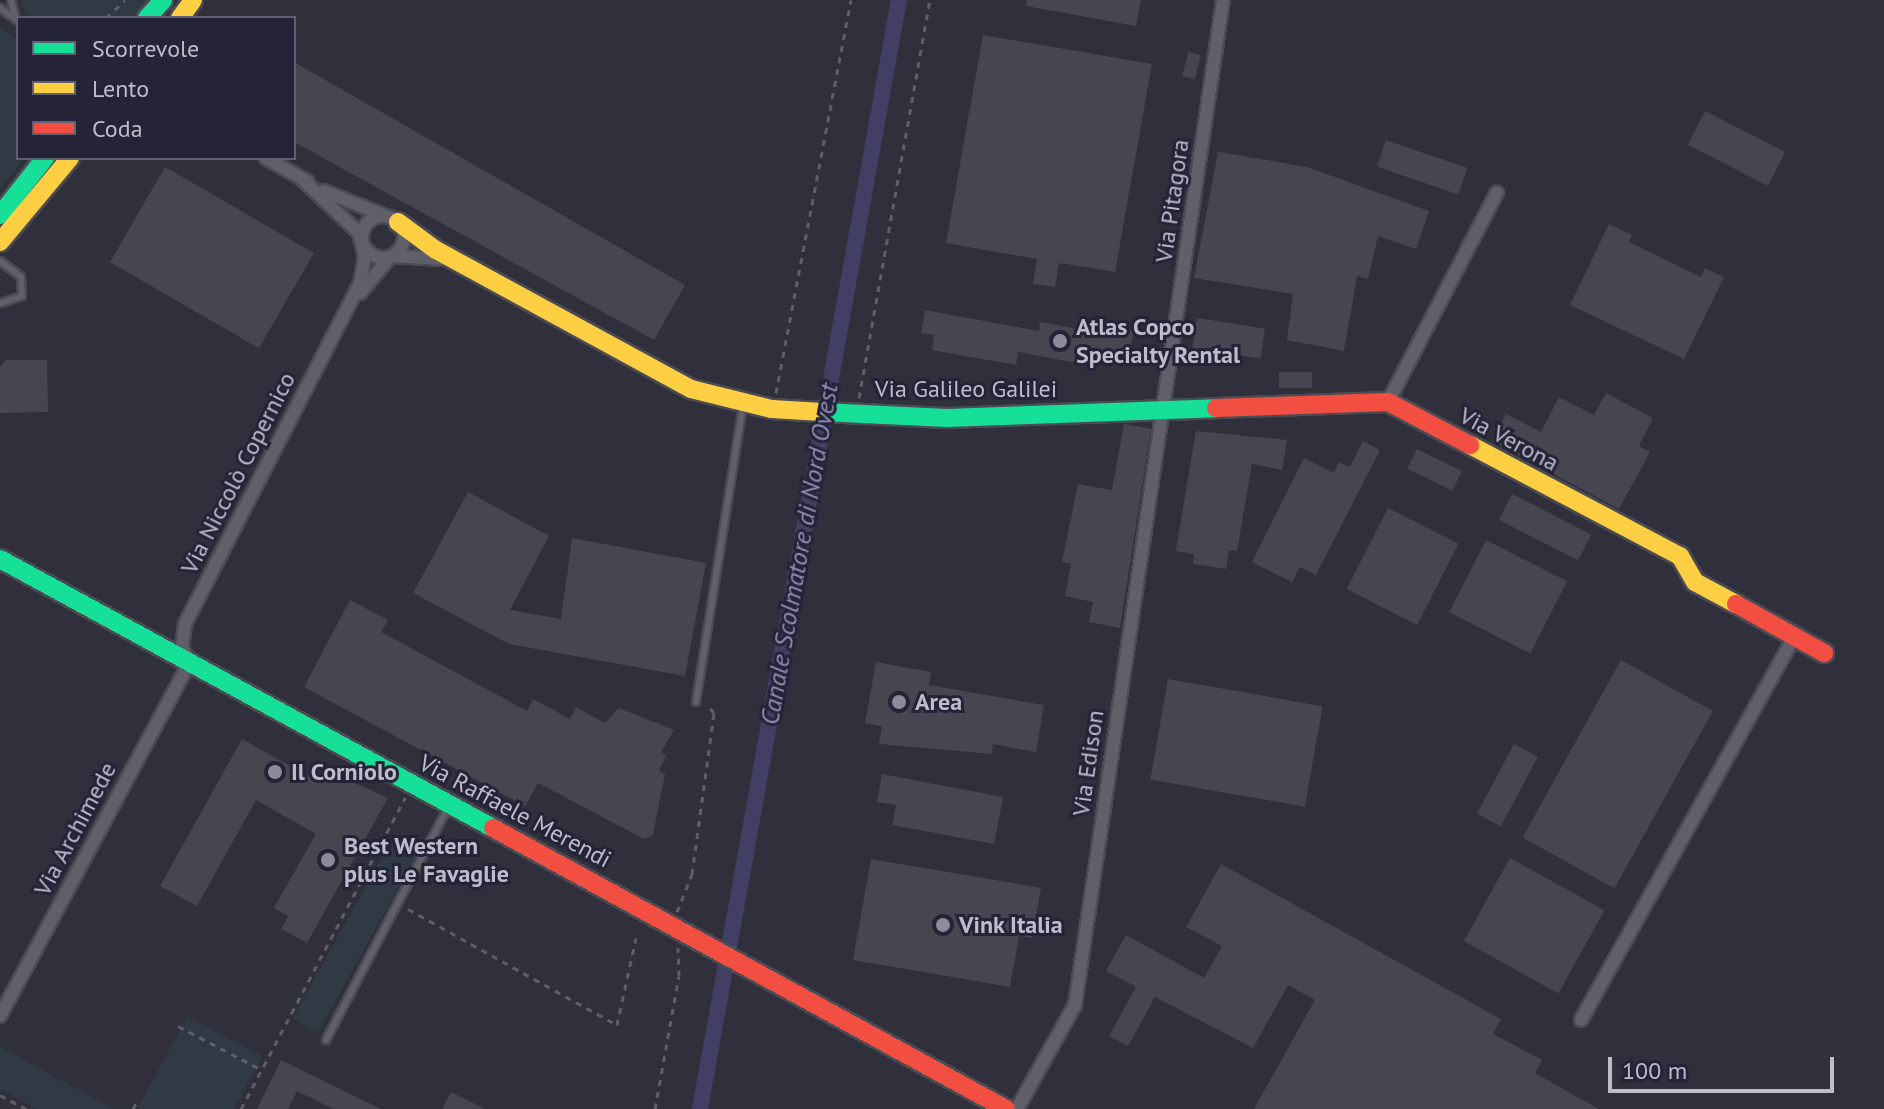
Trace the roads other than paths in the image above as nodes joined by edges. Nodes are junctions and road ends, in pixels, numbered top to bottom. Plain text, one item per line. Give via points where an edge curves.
1 (163, 0) edge
2 (1223, 0) edge
3 (149, 16) edge
4 (43, 160) edge
5 (68, 160) edge
6 (269, 160) edge
7 (302, 179) junction
8 (1497, 193) dead end
9 (0, 215) edge
10 (393, 219) junction
11 (0, 242) edge
12 (364, 244) junction
13 (391, 256) junction
14 (0, 261) edge
15 (468, 264) junction
16 (0, 303) edge
17 (351, 306) junction
18 (743, 401) junction
19 (1388, 402) junction
20 (1163, 409) junction
21 (0, 559) edge
22 (1794, 637) junction
23 (1824, 653) dead end
24 (190, 662) junction
25 (696, 702) road end
26 (450, 804) junction
27 (0, 1016) edge
28 (1581, 1020) dead end
29 (326, 1040) dead end
30 (1006, 1109) edge
31 (1017, 1109) edge

1 - 3 street
2 - 20 street, Via Pitagora
4 - 9 street
5 - 11 street
6 - 7 street, Via Galileo Galilei
7 - 10 street, Via Galileo Galilei
7 - 12 street, Via Galileo Galilei via 345,216
8 - 19 street
10 - 12 street via 367,224
10 - 13 street via 404,241
10 - 15 street, Via Galileo Galilei
12 - 13 street via 374,256
12 - 17 street, Via Niccolò Copernico via 364,268
13 - 15 street, Via Galileo Galilei
13 - 17 street, Via Niccolò Copernico
14 - 16 lane via 21,277 22,296
15 - 18 street, Via Galileo Galilei via 691,389
17 - 24 street, Via Niccolò Copernico via 185,624 182,648
18 - 20 street, Via Galileo Galilei via 778,409 947,418
18 - 25 lane
19 - 20 street, Via Verona
19 - 22 street, Via Verona via 1680,556 1695,582
20 - 31 street, Via Edison via 1075,1005
21 - 24 street, Via Raffaele Merendi
22 - 23 street, Via Verona
22 - 28 street
24 - 26 street, Via Raffaele Merendi
24 - 27 street, Via Archimede
26 - 29 lane
26 - 30 street, Via Raffaele Merendi

